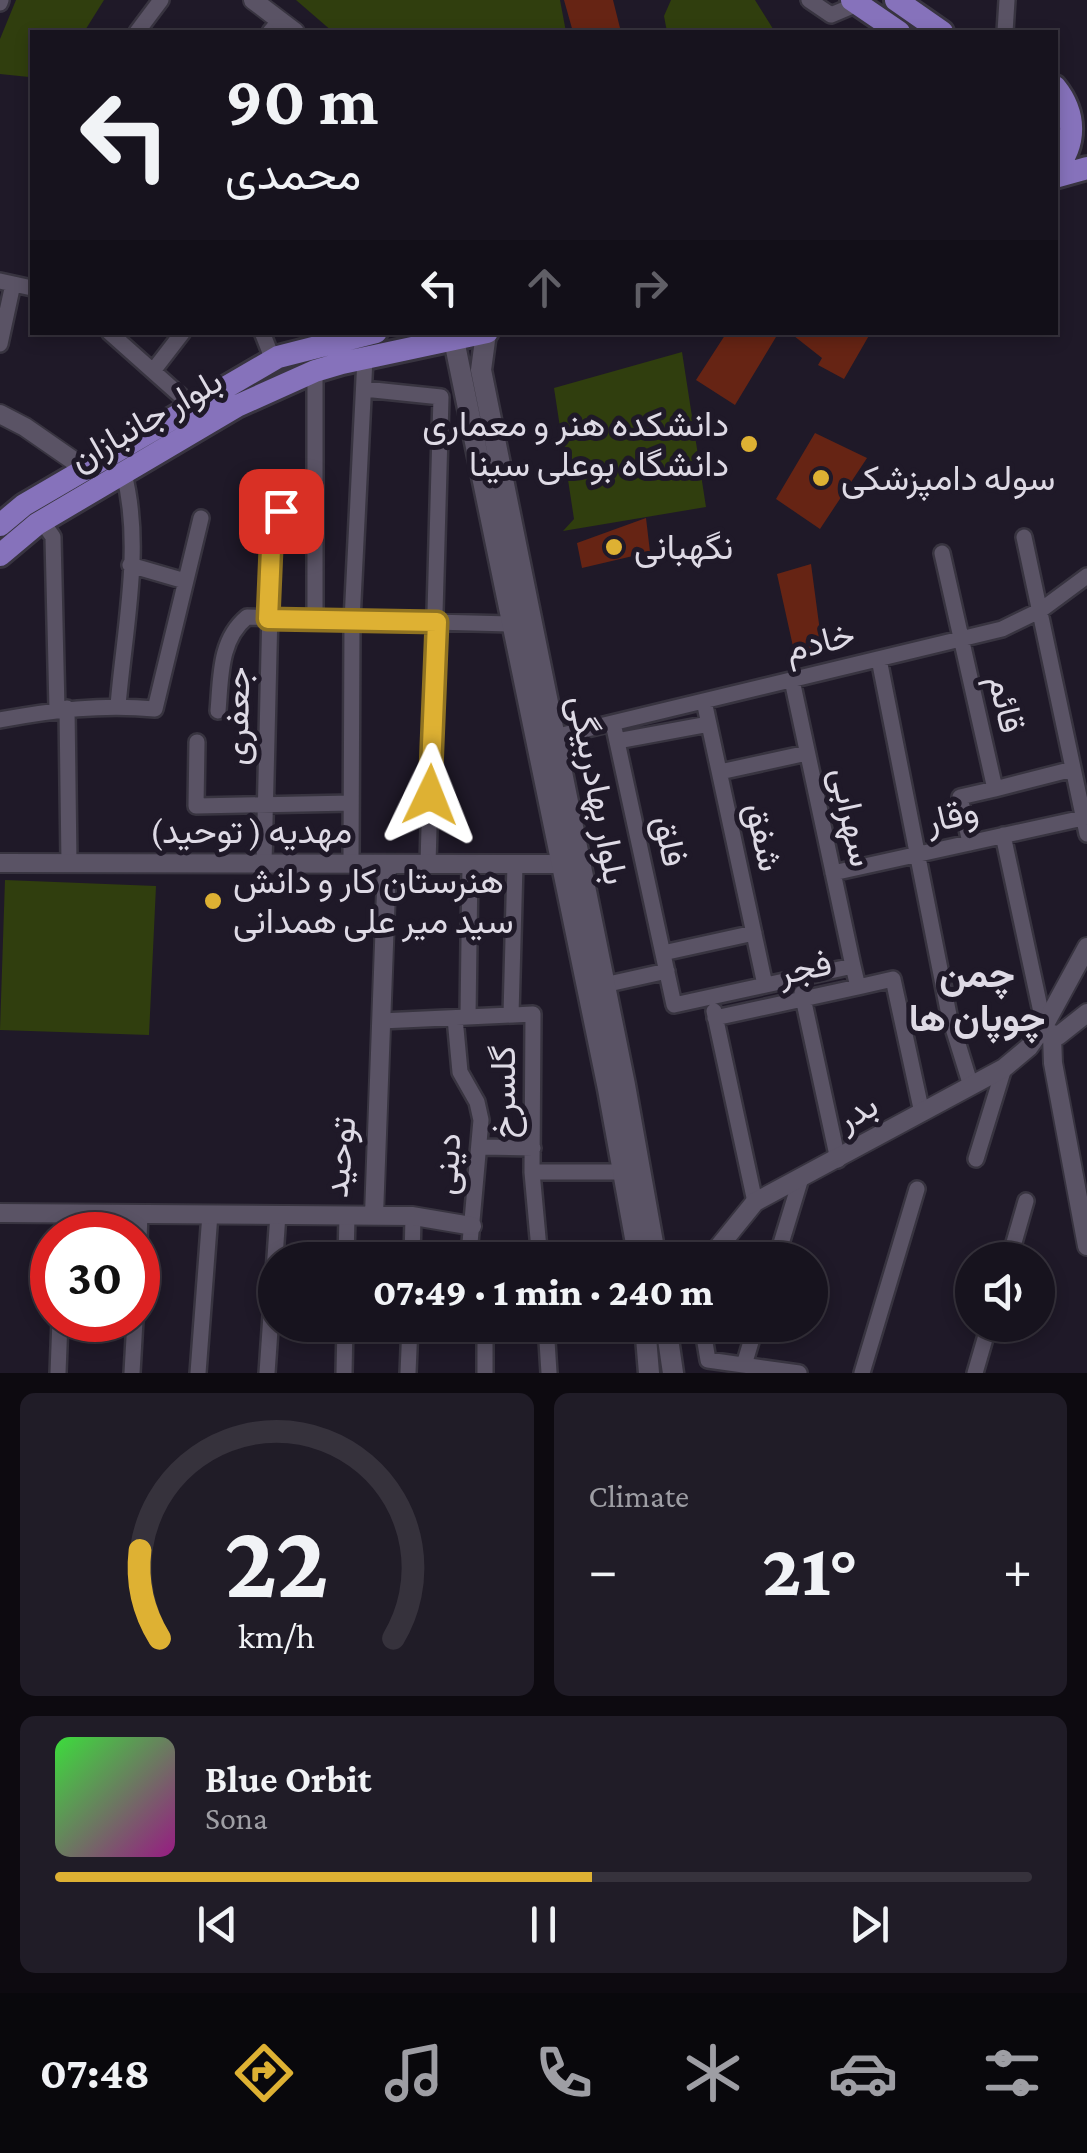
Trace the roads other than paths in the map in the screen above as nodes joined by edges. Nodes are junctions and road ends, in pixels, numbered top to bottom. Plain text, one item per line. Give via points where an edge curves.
1 (161, 0) edge
2 (253, 0) edge
3 (808, 0) edge
4 (896, 0) edge
5 (1006, 0) edge
6 (854, 2) edge
7 (922, 9) edge
8 (275, 26) edge
9 (138, 30) edge
10 (895, 30) edge
11 (940, 30) edge
12 (1005, 30) edge
13 (1069, 96) edge
14 (1087, 168) edge
15 (1058, 169) edge
16 (1058, 173) edge
17 (7, 283) edge
18 (112, 335) edge
19 (181, 335) edge
20 (263, 335) edge
21 (361, 335) edge
22 (478, 335) edge
23 (487, 335) edge
24 (454, 340) junction
25 (0, 344) edge
26 (365, 358) junction
27 (273, 360) junction
28 (153, 371) junction
29 (314, 371) junction
30 (364, 389) junction
31 (192, 406) junction
32 (0, 414) edge
33 (86, 470) junction
34 (124, 474) junction
35 (281, 511) dead end
36 (201, 518) dead end
37 (42, 522) junction
38 (0, 525) edge
39 (1024, 537) dead end
40 (942, 553) dead end
41 (0, 556) edge
42 (130, 565) junction
43 (1087, 576) edge
44 (185, 581) junction
45 (1041, 610) junction
46 (268, 619) junction
47 (315, 620) junction
48 (352, 621) junction
49 (437, 622) junction
50 (512, 624) junction
51 (960, 639) junction
52 (878, 659) junction
53 (792, 680) junction
54 (704, 701) junction
55 (118, 706) junction
56 (62, 709) junction
57 (218, 710) dead end
58 (0, 720) edge
59 (614, 723) junction
60 (709, 724) junction
61 (554, 737) junction
62 (618, 741) junction
63 (197, 742) dead end
64 (807, 753) junction
65 (1073, 769) junction
66 (720, 772) junction
67 (995, 789) junction
68 (351, 803) junction
69 (265, 806) junction
70 (1085, 826) edge
71 (1003, 835) junction
72 (970, 843) junction
73 (919, 854) junction
74 (570, 862) junction
75 (0, 864) edge
76 (70, 864) junction
77 (264, 864) junction
78 (351, 864) junction
79 (386, 864) junction
80 (428, 864) junction
81 (470, 864) junction
82 (515, 864) junction
83 (833, 873) junction
84 (754, 933) junction
85 (1087, 948) edge
86 (663, 953) junction
87 (854, 966) junction
88 (667, 972) junction
89 (799, 978) junction
90 (766, 985) junction
91 (604, 986) junction
92 (858, 986) junction
93 (711, 997) junction
94 (804, 998) junction
95 (1087, 1013) edge
96 (511, 1015) junction
97 (462, 1018) junction
98 (715, 1018) junction
99 (382, 1022) junction
100 (1048, 1031) junction
101 (1004, 1068) junction
102 (971, 1086) junction
103 (922, 1113) junction
104 (480, 1147) junction
105 (533, 1148) junction
106 (976, 1159) dead end
107 (838, 1160) junction
108 (532, 1172) junction
109 (623, 1172) junction
110 (801, 1178) junction
111 (916, 1189) dead end
112 (1026, 1201) dead end
113 (755, 1202) junction
114 (0, 1213) edge
115 (30, 1213) edge
116 (160, 1213) edge
117 (210, 1214) junction
118 (278, 1214) junction
119 (347, 1215) junction
120 (374, 1215) junction
121 (413, 1216) junction
122 (472, 1226) junction
123 (346, 1242) edge
124 (412, 1242) edge
125 (470, 1242) edge
126 (538, 1242) edge
127 (635, 1242) edge
128 (653, 1242) edge
129 (723, 1242) edge
130 (781, 1242) edge
131 (1014, 1242) edge
132 (1087, 1246) edge
133 (59, 1342) edge
134 (134, 1342) edge
135 (345, 1342) edge
136 (409, 1342) edge
137 (485, 1342) edge
138 (547, 1342) edge
139 (646, 1342) edge
140 (668, 1342) edge
141 (705, 1342) edge
142 (751, 1342) edge
143 (985, 1342) edge
144 (744, 1365) junction
145 (58, 1373) edge
146 (132, 1373) edge
147 (198, 1373) edge
148 (267, 1373) edge
149 (344, 1373) edge
150 (408, 1373) edge
151 (485, 1373) edge
152 (549, 1373) edge
153 (649, 1373) edge
154 (673, 1373) edge
155 (800, 1373) edge
156 (862, 1373) edge
157 (975, 1373) edge

1 - 9 street
2 - 8 street
3 - 6 street via 831,15
4 - 7 main road
5 - 12 street
6 - 10 main road
7 - 11 main road
13 - 15 main road via 1072,134
14 - 16 main road
17 - 25 street
18 - 28 street
19 - 28 street
20 - 27 street
21 - 27 main road, بلوار جانبازان
22 - 24 main road, بلوار جانبازان
23 - 61 main road, بلوار بهادربیگی via 481,370
24 - 26 main road, بلوار جانبازان
24 - 50 main road, بلوار بهادربیگی
26 - 29 main road, بلوار جانبازان
26 - 30 street
27 - 31 main road, بلوار جانبازان
28 - 31 street
29 - 34 main road, بلوار جانبازان via 237,406
29 - 47 street
30 - 48 street
30 - 49 street via 441,397
31 - 33 main road, بلوار جانبازان
32 - 33 street
33 - 38 main road, بلوار جانبازان
34 - 37 main road, بلوار جانبازان
34 - 42 street via 132,503
35 - 46 street, جعفری via 272,525
36 - 44 street
37 - 41 main road, بلوار جانبازان
37 - 56 street via 53,538
39 - 45 street
40 - 51 street, قائم
42 - 44 street
42 - 55 street
43 - 45 street, خادم
44 - 55 street via 156,709
45 - 51 street, خادم
45 - 65 street
46 - 47 street
46 - 57 street via 247,617 233,629
46 - 69 street, جعفری
47 - 48 street
48 - 49 street
48 - 68 street
49 - 50 street
49 - 80 street
50 - 74 main road, بلوار بهادربیگی
51 - 52 street, خادم
51 - 67 street, قائم
52 - 53 street, خادم
52 - 73 street
53 - 54 street, خادم
53 - 64 street, سهرابی
54 - 59 street, خادم
54 - 60 street, شفق
55 - 56 street
56 - 58 street
56 - 76 street
59 - 61 street, خادم
59 - 62 street, فلق
60 - 62 street
60 - 66 street, شفق
61 - 74 main road, بلوار بهادربیگی
62 - 86 street, فلق
63 - 69 street via 196,806
64 - 66 street
64 - 83 street, سهرابی
65 - 67 street
65 - 70 street
66 - 84 street, شفق
67 - 72 street, قائم via 960,797
68 - 69 street
68 - 78 street
69 - 77 street, جعفری
70 - 71 street, وقار
71 - 72 street, وقار
71 - 100 street
72 - 73 street, وقار
73 - 83 street, وقار
73 - 102 street via 949,1015
74 - 82 street, مهدیه ( توحید)
74 - 91 main road, بلوار بهادربیگی
74 - 109 main road, بلوار بهادربیگی
75 - 76 street, مهدیه ( توحید)
76 - 77 street, مهدیه ( توحید)
77 - 78 street, مهدیه ( توحید)
78 - 79 street, مهدیه ( توحید)
79 - 80 street, مهدیه ( توحید)
79 - 99 street, توحید
80 - 81 street, مهدیه ( توحید)
81 - 82 street, مهدیه ( توحید)
81 - 97 street, دینی
82 - 96 street
83 - 87 street, سهرابی
84 - 86 street
84 - 90 street, شفق
85 - 100 street
86 - 88 street, فلق
87 - 89 street, فجر
87 - 92 street, فجر
88 - 91 street
88 - 93 street, فجر via 674,1005
89 - 90 street, فجر
89 - 94 street
90 - 93 street, فجر
91 - 128 main road, بلوار بهادربیگی
92 - 94 street, فجر
92 - 103 street via 894,979
93 - 98 street
94 - 98 street, فجر
94 - 107 street
95 - 100 street via 1064,1032
96 - 97 street, گلسرخ
96 - 105 street, گلسرخ via 532,1014
97 - 99 street, گلسرخ
97 - 104 street, دینی via 460,1072 480,1111
98 - 113 street
99 - 120 street, توحید
100 - 101 street, بدر
100 - 132 street
101 - 102 street, بدر
101 - 106 street
102 - 103 street, بدر
103 - 107 street, بدر
104 - 105 street
104 - 122 street, دینی
105 - 108 street, گلسرخ
107 - 110 street, بدر
108 - 109 street
108 - 126 street, گلسرخ
109 - 127 main road, بلوار بهادربیگی
110 - 113 street, بدر
110 - 130 street
111 - 156 street
112 - 131 street
113 - 129 street, بدر
114 - 115 street, توحید
116 - 117 street, توحید
117 - 118 street, توحید
117 - 147 street
118 - 119 street, توحید
118 - 148 street
119 - 120 street, توحید
119 - 123 street
120 - 121 street
121 - 122 street
121 - 124 street
122 - 125 street, دینی
133 - 145 street
134 - 146 street
135 - 149 street
136 - 150 street
137 - 151 street
138 - 152 street
139 - 153 main road
140 - 154 main road
141 - 144 street via 708,1360
142 - 144 street
143 - 157 street
144 - 155 street

